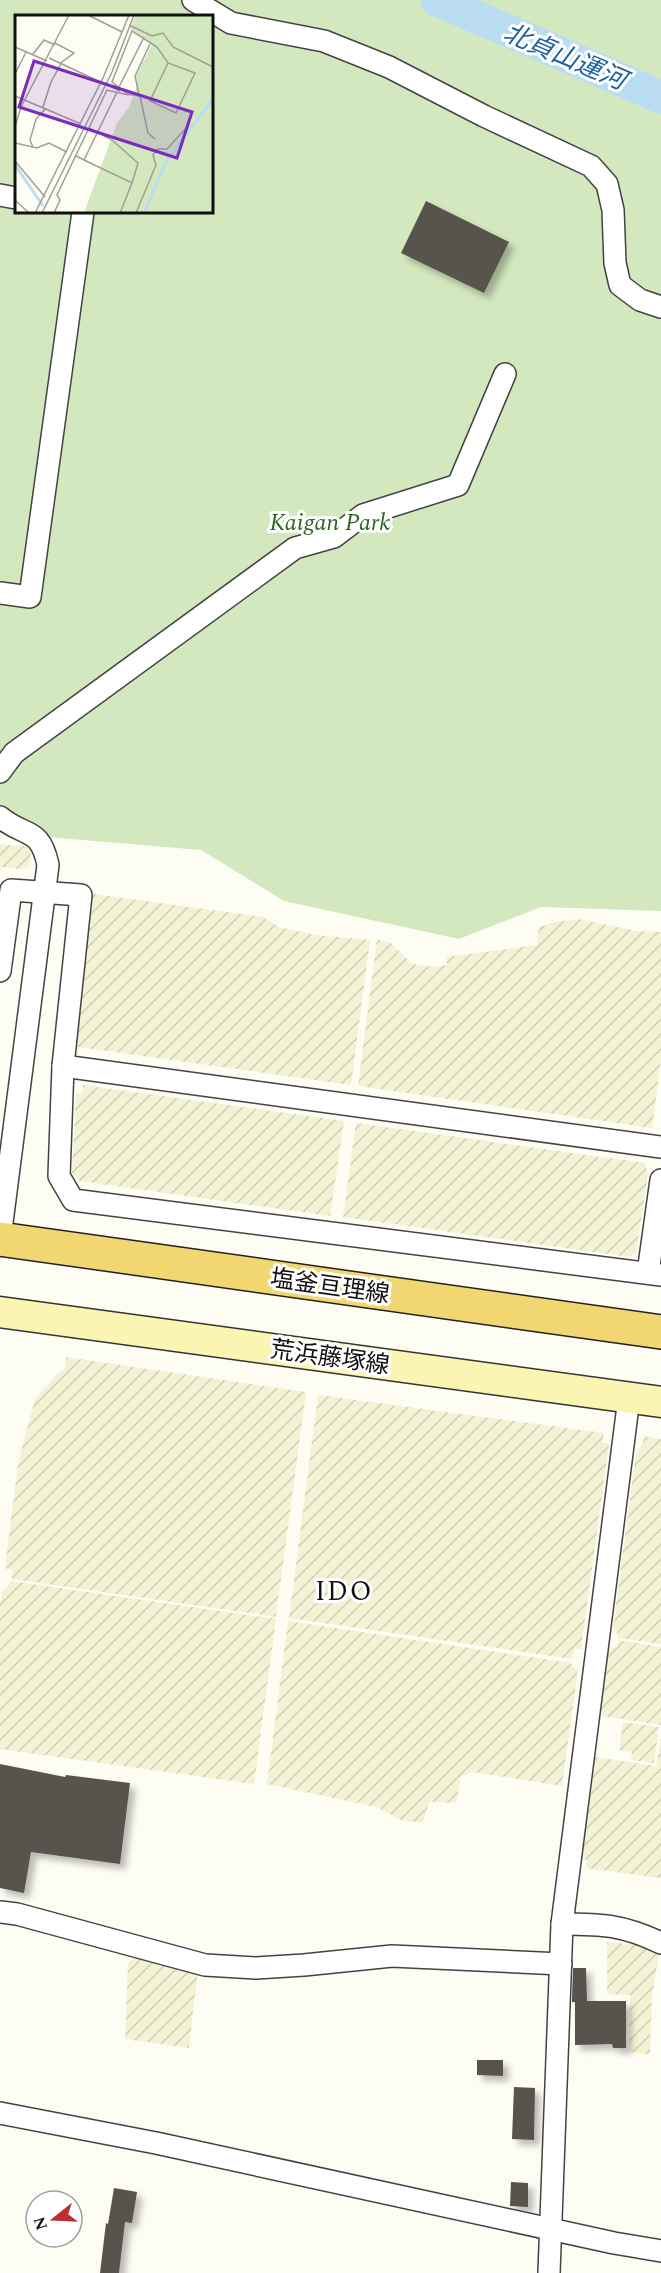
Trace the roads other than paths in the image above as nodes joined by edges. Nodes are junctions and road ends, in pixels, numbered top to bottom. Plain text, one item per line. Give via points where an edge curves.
1 (193, 0) edge
2 (0, 195) edge
3 (15, 198) edge
4 (83, 213) edge
5 (661, 307) edge
6 (506, 374) dead end
7 (0, 593) edge
8 (2, 768) edge
9 (0, 817) edge
10 (45, 893) junction
11 (0, 971) edge
12 (63, 1066) junction
13 (661, 1147) edge
14 (661, 1180) edge
15 (0, 1238) edge
16 (655, 1274) edge
17 (0, 1312) edge
18 (661, 1332) edge
19 (629, 1398) junction
20 (661, 1402) edge
21 (0, 1912) edge
22 (561, 1924) junction
23 (661, 1942) edge
24 (561, 1964) junction
25 (0, 2113) edge
26 (552, 2228) junction
27 (661, 2251) edge
28 (549, 2273) edge

1 - 5 street via 231,23 324,41 389,67 591,166 607,184 614,210 615,263 620,285 640,300
2 - 3 street
4 - 7 street via 30,597
6 - 8 street via 458,484 363,515 334,537 295,548 14,753
9 - 10 street via 10,826 36,837 45,848
10 - 11 street via 10,890
10 - 12 street via 81,895
10 - 15 street
12 - 13 street
12 - 16 street via 59,1176 73,1200
14 - 16 street
15 - 18 main road, 塩釜亘理線
17 - 19 street, 荒浜藤塚線
19 - 20 street, 荒浜藤塚線
19 - 22 street
21 - 24 street via 205,1965 256,1968 393,1956
22 - 23 street via 607,1924
22 - 24 street
24 - 26 street
25 - 26 street
26 - 27 street
26 - 28 street

